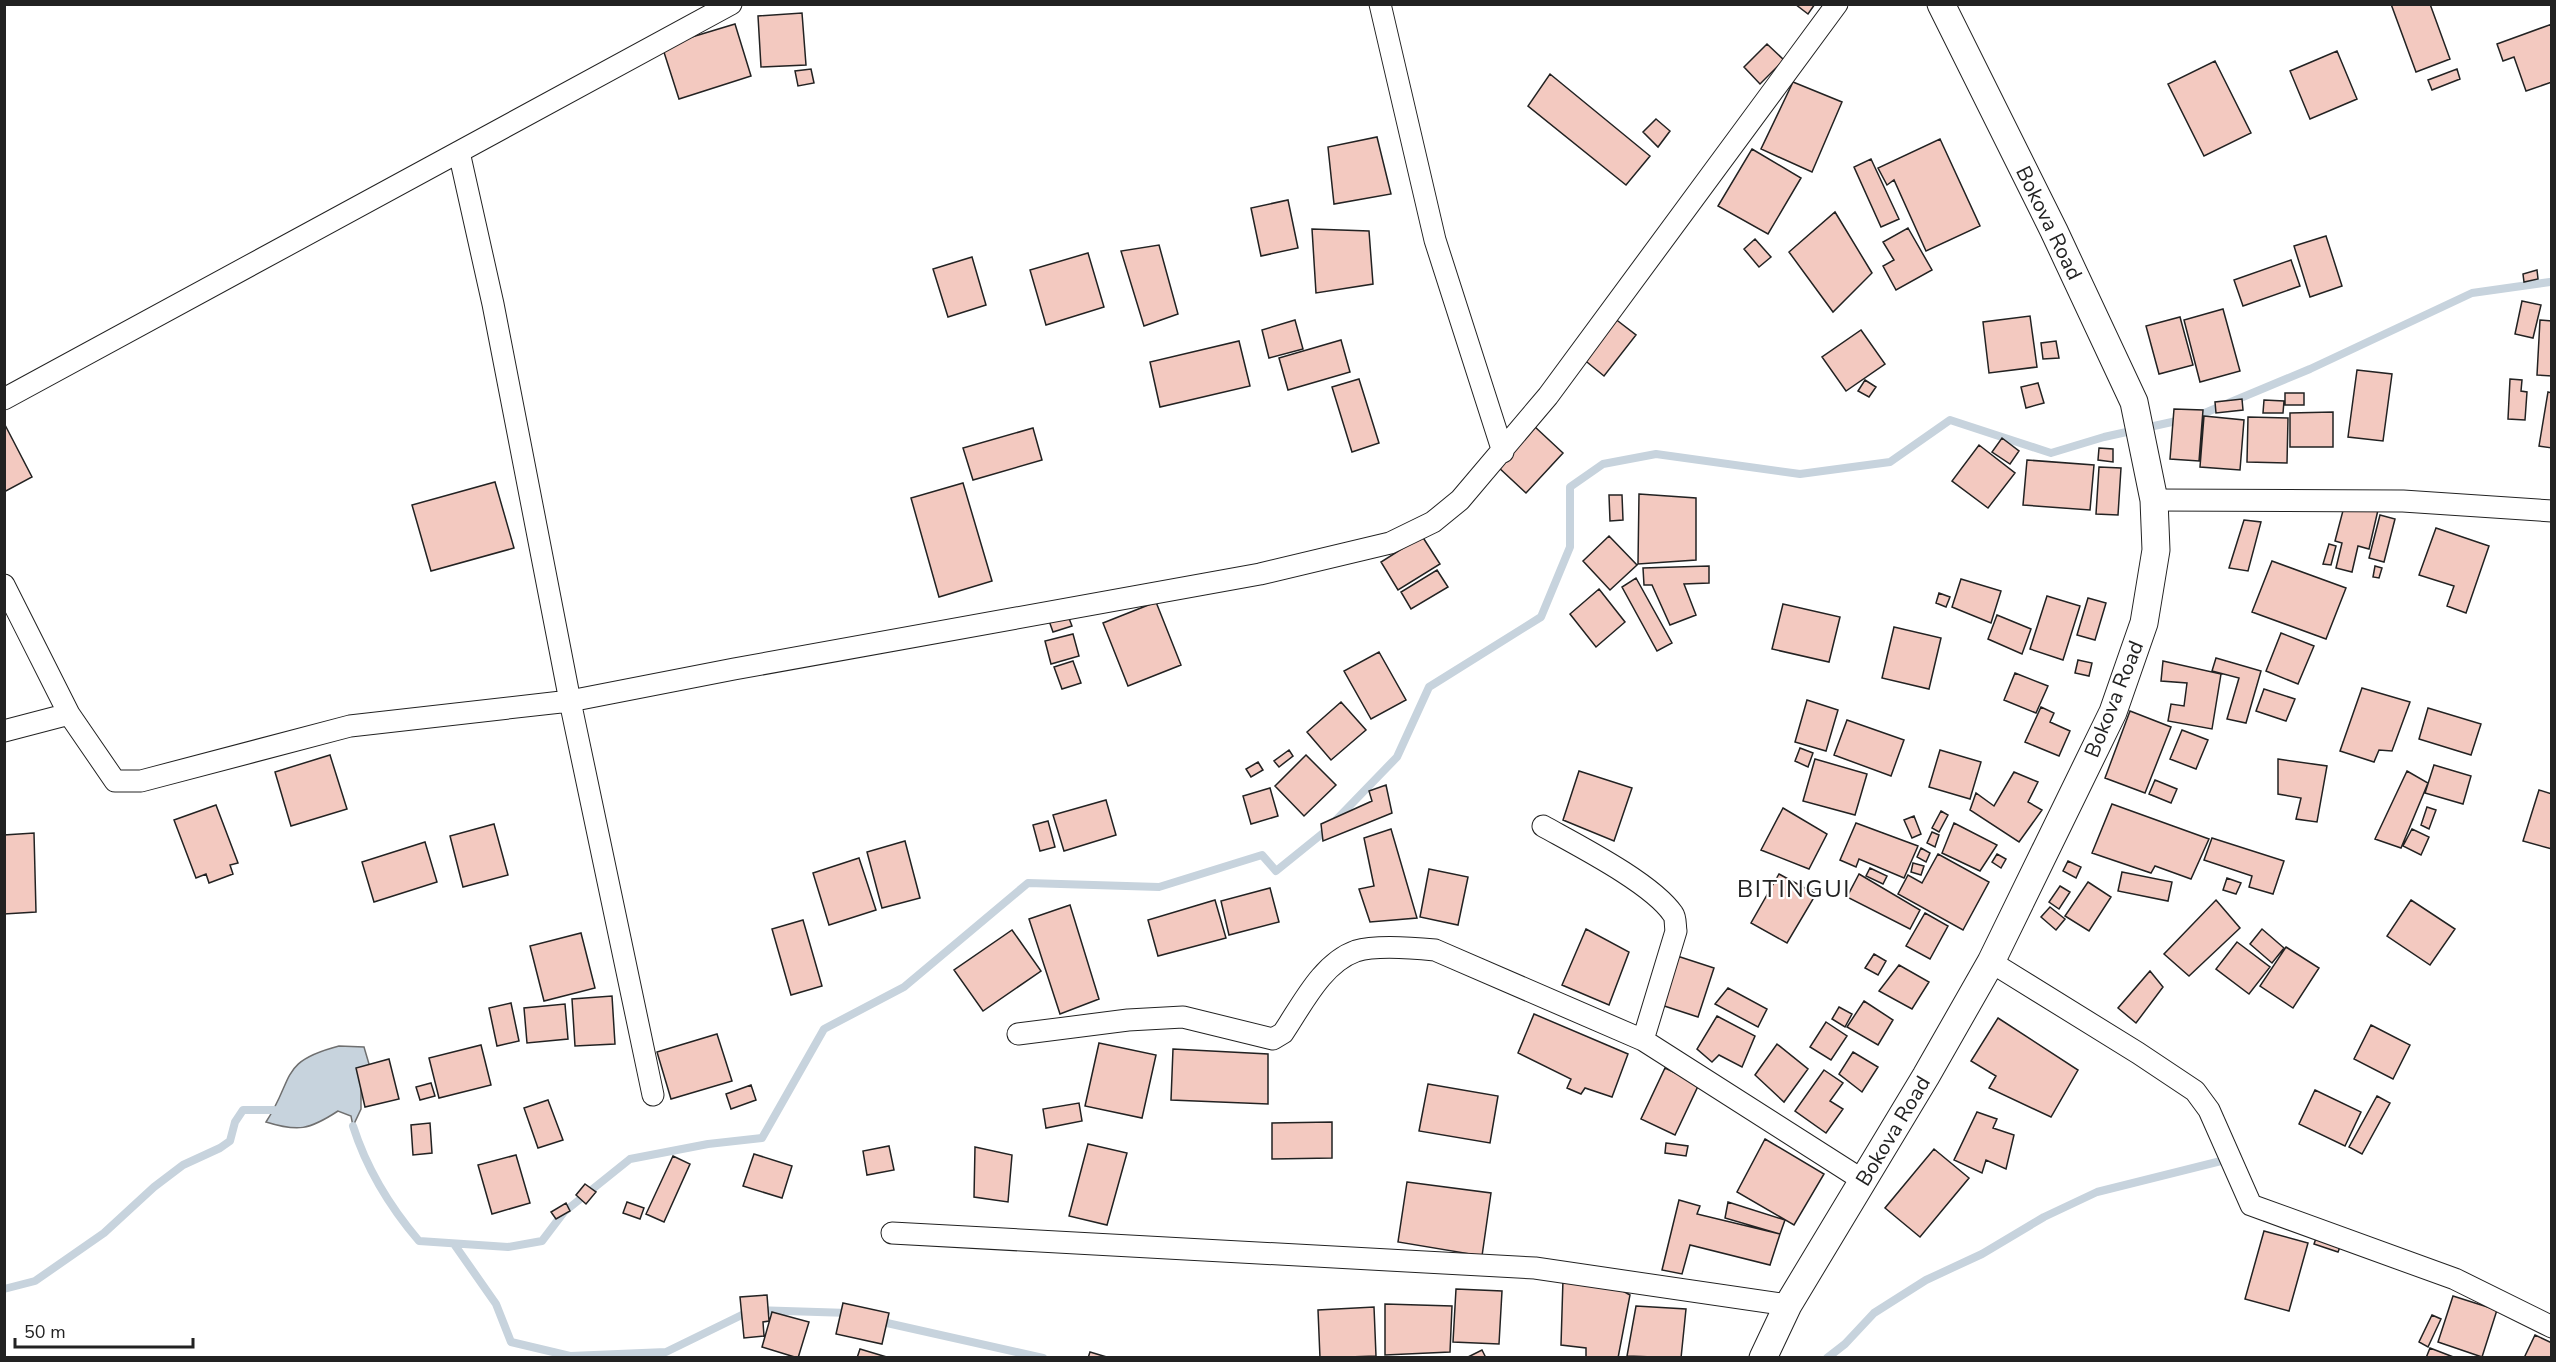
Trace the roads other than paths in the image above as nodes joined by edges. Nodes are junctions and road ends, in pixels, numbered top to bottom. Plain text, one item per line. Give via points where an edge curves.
1 (731, 4) edge
2 (1380, 4) edge
3 (1837, 4) edge
4 (1941, 4) edge
5 (459, 152) junction
6 (4, 399) edge
7 (1503, 452) junction
8 (2154, 500) junction
9 (2552, 511) edge
10 (4, 585) edge
11 (570, 701) junction
12 (69, 714) junction
13 (4, 731) edge
14 (1543, 826) dead end
15 (1991, 962) junction
16 (1018, 1034) dead end
17 (1643, 1040) junction
18 (653, 1095) dead end
19 (1864, 1181) junction
20 (892, 1233) dead end
21 (1788, 1305) junction
22 (2552, 1327) edge
23 (1763, 1358) edge

1 - 5 street
2 - 7 street via 1436,240
3 - 7 street
4 - 8 street, Bokova Road via 2134,402
5 - 6 street
5 - 11 street via 493,304
7 - 11 street via 1460,500 1433,522 1390,543 1260,574
8 - 9 street via 2403,501
8 - 15 street, Bokova Road via 2156,550 2144,623 2113,712
10 - 12 street
11 - 12 street via 350,726 141,781 115,781
11 - 18 street
12 - 13 street
14 - 17 street via 1621,871 1674,916 1676,931
15 - 19 street, Bokova Road
15 - 22 street via 2194,1091 2209,1110 2251,1205 2455,1279
16 - 17 street via 1183,1017 1273,1039 1283,1033 1327,970 1357,951 1408,947 1435,950
17 - 19 street
19 - 21 street, Bokova Road
20 - 21 street via 1535,1268
21 - 23 street, Bokova Road

